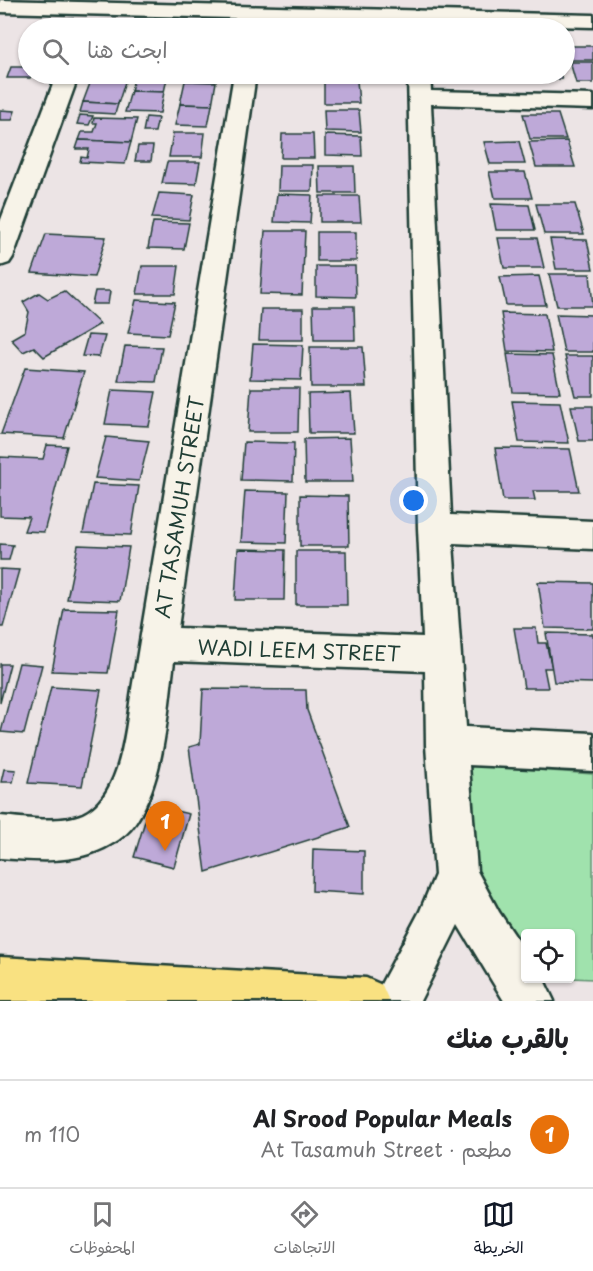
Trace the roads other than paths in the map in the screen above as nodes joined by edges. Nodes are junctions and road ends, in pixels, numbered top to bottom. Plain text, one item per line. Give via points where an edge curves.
1 (43, 4) edge
2 (0, 6) edge
3 (208, 6) edge
4 (92, 8) junction
5 (488, 9) edge
6 (417, 15) edge
7 (88, 18) edge
8 (245, 18) edge
9 (336, 18) edge
10 (567, 18) edge
11 (575, 19) edge
12 (593, 21) edge
13 (64, 84) edge
14 (243, 84) edge
15 (420, 85) edge
16 (593, 102) edge
17 (0, 257) edge
18 (435, 528) junction
19 (593, 535) edge
20 (158, 644) junction
21 (441, 656) junction
22 (446, 745) junction
23 (593, 752) edge
24 (0, 837) edge
25 (456, 875) junction
26 (0, 980) edge
27 (366, 1001) edge
28 (395, 1001) edge
29 (531, 1001) edge

1 - 2 street
1 - 4 street
3 - 4 street
3 - 8 street
4 - 7 street
5 - 6 street
5 - 10 street
6 - 9 street
11 - 12 street
13 - 17 street
14 - 20 street, AT TASAMUH STREET
15 - 16 street
15 - 18 street
18 - 19 street
18 - 21 street
20 - 21 street, WADI LEEM STREET
20 - 24 street, AT TASAMUH STREET via 135,775 123,807 111,820 80,837
21 - 22 street
22 - 23 street
22 - 25 street
25 - 28 street via 436,926
25 - 29 street via 499,956
26 - 27 main road

